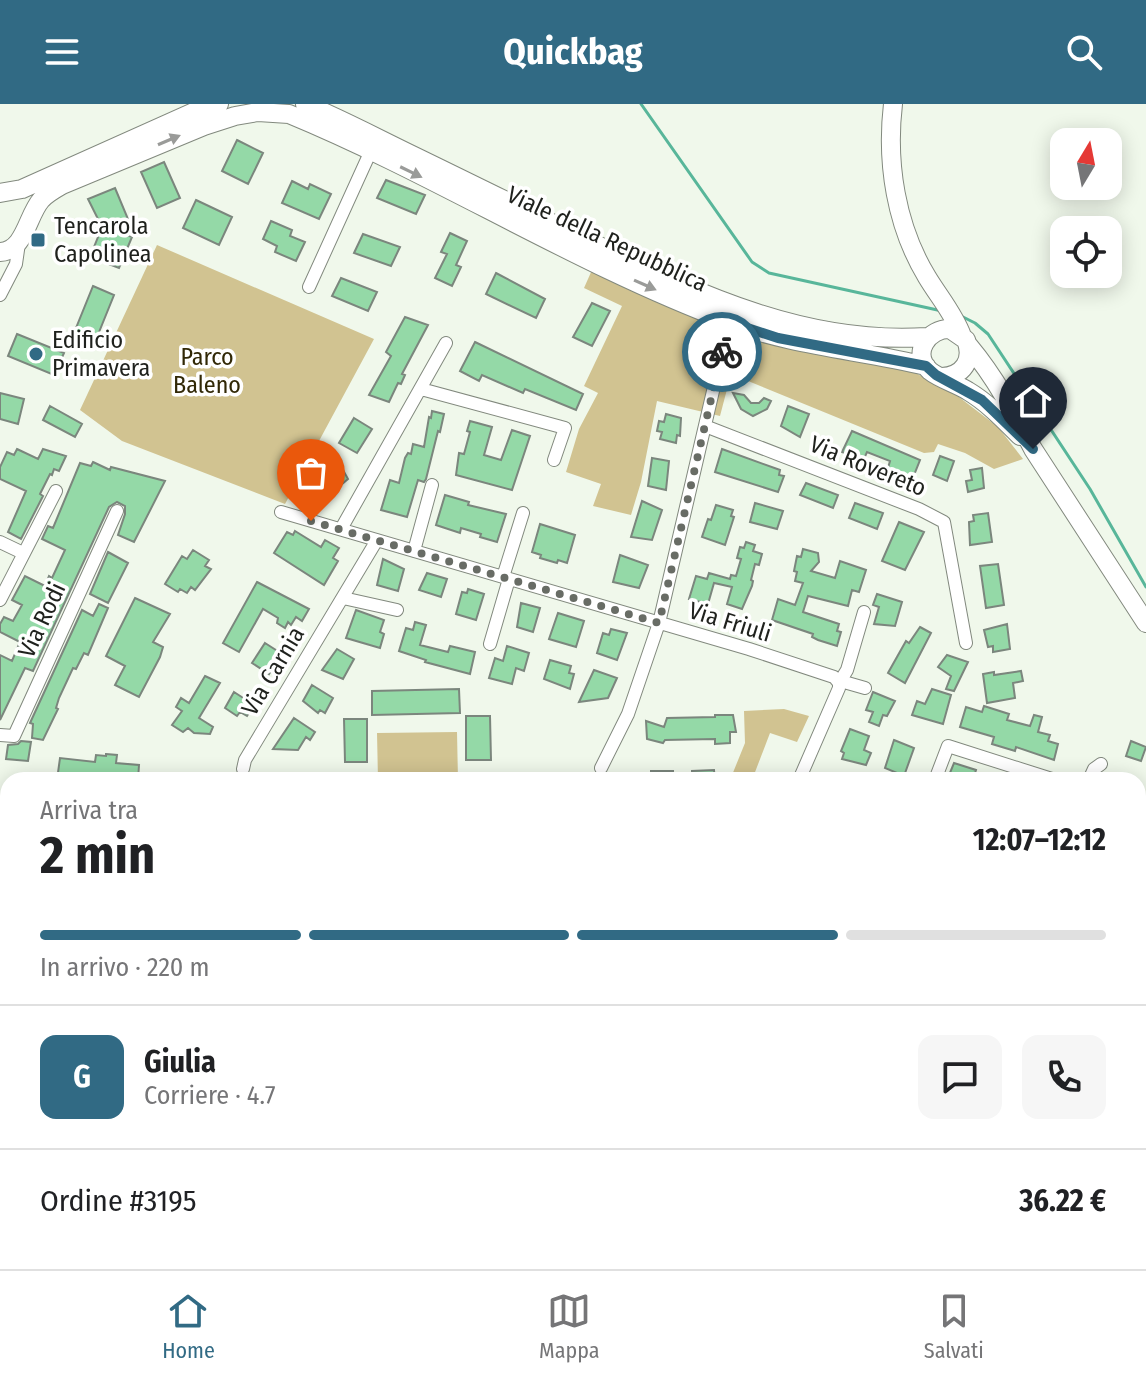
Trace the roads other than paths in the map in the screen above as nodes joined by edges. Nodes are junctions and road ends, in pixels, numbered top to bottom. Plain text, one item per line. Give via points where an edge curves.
1 (219, 104) edge
2 (305, 104) edge
3 (893, 104) edge
4 (373, 145) junction
5 (0, 194) edge
6 (29, 216) junction
7 (19, 243) junction
8 (0, 252) edge
9 (309, 287) dead end
10 (0, 295) edge
11 (941, 306) junction
12 (732, 315) junction
13 (929, 336) junction
14 (966, 341) junction
15 (446, 343) dead end
16 (926, 366) junction
17 (942, 377) junction
18 (421, 389) junction
19 (705, 426) junction
20 (1033, 449) junction
21 (554, 460) dead end
22 (432, 485) dead end
23 (56, 491) dead end
24 (117, 511) dead end
25 (281, 512) dead end
26 (523, 513) dead end
27 (341, 529) junction
28 (377, 540) junction
29 (0, 542) edge
30 (414, 551) junction
31 (23, 553) junction
32 (506, 578) junction
33 (343, 598) junction
34 (0, 600) edge
35 (397, 610) dead end
36 (864, 612) dead end
37 (659, 623) junction
38 (1146, 623) edge
39 (966, 643) dead end
40 (490, 644) dead end
41 (839, 685) junction
42 (865, 688) dead end
43 (0, 735) edge
44 (1101, 764) dead end
45 (601, 768) dead end
46 (243, 769) dead end
47 (802, 772) edge
48 (938, 772) edge
49 (1030, 772) edge
50 (1093, 772) edge
51 (0, 926) edge
52 (0, 1014) edge
53 (0, 1122) edge

1 - 5 street
2 - 4 street, Viale della Repubblica
3 - 11 street, Viale della Repubblica via 892,168 900,214
6 -> 4 street, Viale della Repubblica via 42,198 62,185 246,114 289,114
4 - 9 street
4 - 12 street, Viale della Repubblica via 645,268
5 - 6 street
6 - 7 street
7 - 8 street
7 - 10 street via 16,264
11 - 13 street, Viale della Repubblica
11 - 14 street, Viale della Repubblica
12 - 13 street, Viale della Repubblica via 884,339
12 - 16 street, Viale della Repubblica via 778,338
12 - 19 street
13 - 14 street, Viale della Repubblica via 950,329
13 - 16 street, Viale della Repubblica via 922,351
14 - 17 street via 964,369
14 - 20 street, Viale della Repubblica
15 - 18 street
16 - 17 street, Viale della Repubblica
17 - 20 street, Viale della Repubblica via 982,400
18 - 21 street via 565,428
18 - 27 street
19 - 37 street
19 - 39 street, Via Rovereto via 944,522
20 - 38 street, Viale della Repubblica
22 - 30 street
23 - 31 street
24 - 43 street, Via Rodi via 14,736
25 - 27 street, Via Friuli
26 - 32 street
27 - 28 street, Via Friuli
28 - 30 street, Via Friuli
28 - 33 street, Via Carnia
29 - 31 street
30 - 32 street, Via Friuli
31 - 34 street
32 - 37 street, Via Friuli
32 - 40 street
33 - 35 street
33 - 46 street, Via Carnia
36 - 41 street
37 - 41 street, Via Friuli via 834,677
37 - 45 street via 628,714
41 - 42 street, Via Friuli
41 - 47 street
44 - 50 street
48 - 49 street via 948,746
51 - 52 street
52 - 53 street

